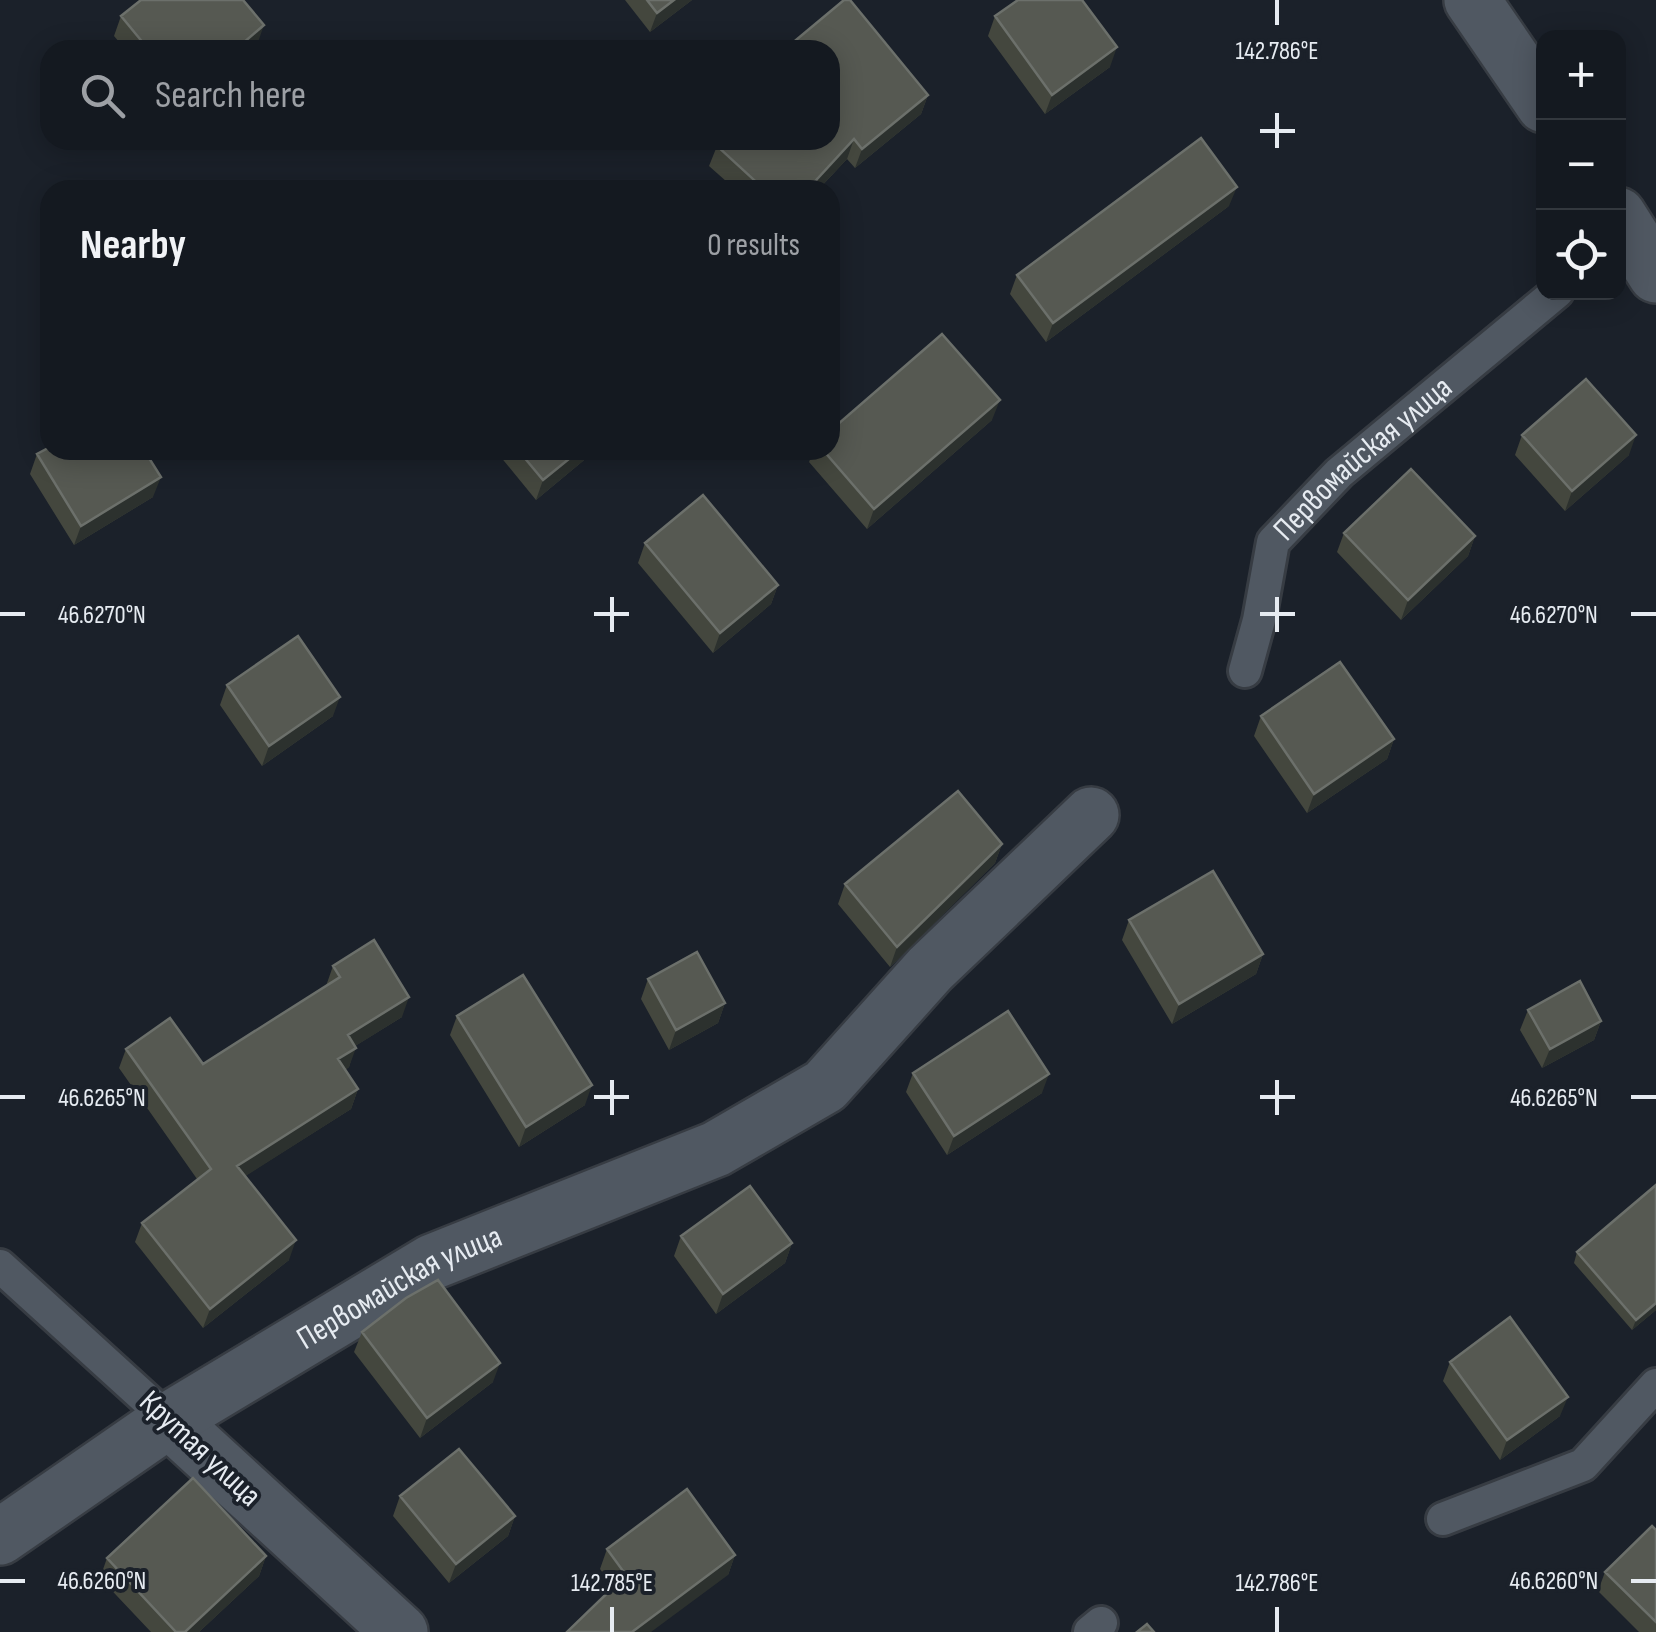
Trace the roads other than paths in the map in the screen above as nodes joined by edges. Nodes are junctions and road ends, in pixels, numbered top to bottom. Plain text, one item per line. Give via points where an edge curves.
1 (1472, 0) edge
2 (1536, 93) edge
3 (1548, 300) edge
4 (1245, 671) dead end
5 (1091, 815) dead end
6 (0, 1266) edge
7 (1656, 1384) edge
8 (170, 1420) junction
9 (1442, 1519) dead end
10 (0, 1537) edge
11 (400, 1632) edge

1 - 2 street
3 - 4 lane, Первомайская улица via 1339,473 1274,542
5 - 8 street, Первомайская улица via 930,969 824,1086 716,1150 432,1262
6 - 8 lane, Крутая улица
7 - 9 lane via 1583,1464
8 - 10 street, Первомайская улица
8 - 11 street, Крутая улица

